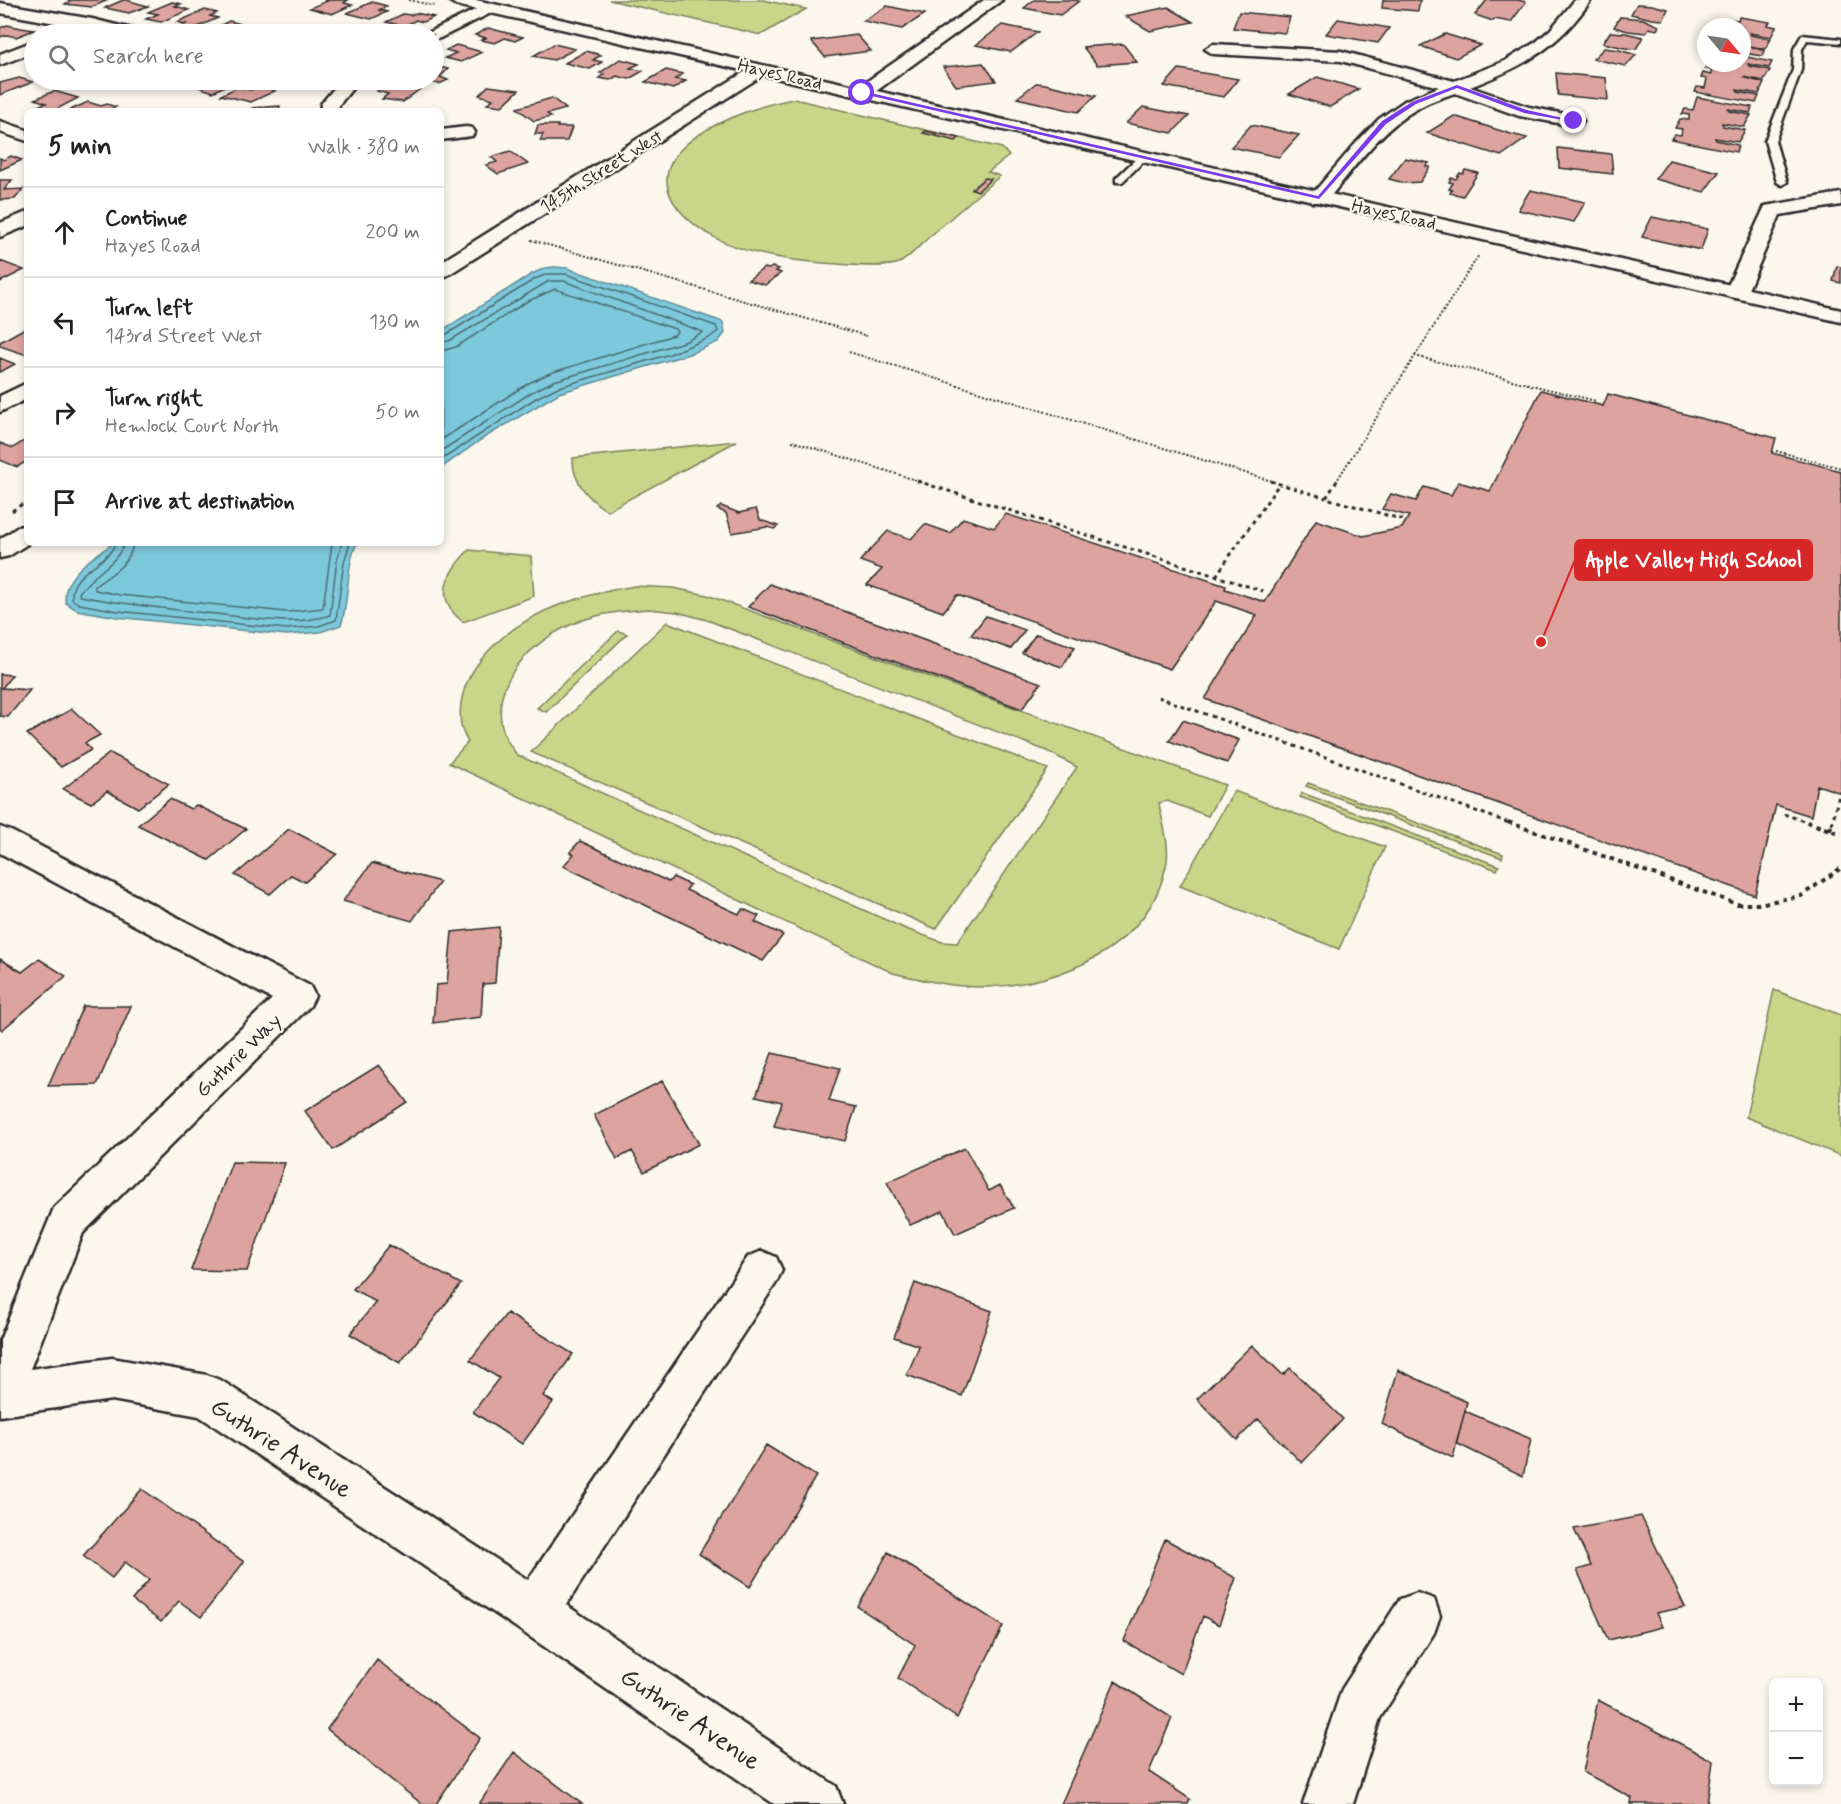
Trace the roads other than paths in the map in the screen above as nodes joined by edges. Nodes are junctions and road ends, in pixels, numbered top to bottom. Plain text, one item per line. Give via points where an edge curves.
1 (456, 0) edge
2 (994, 0) edge
3 (1583, 0) edge
4 (0, 8) edge
5 (482, 11) junction
6 (92, 24) edge
7 (444, 30) edge
8 (1841, 41) edge
9 (1213, 49) dead end
10 (24, 50) edge
11 (0, 60) edge
12 (760, 70) junction
13 (1457, 86) junction
14 (338, 90) edge
15 (862, 93) junction
16 (330, 108) edge
17 (1574, 121) dead end
18 (0, 126) edge
19 (466, 132) dead end
20 (24, 135) edge
21 (444, 135) edge
22 (1143, 157) junction
23 (1119, 180) dead end
24 (1782, 182) dead end
25 (1319, 198) junction
26 (1841, 199) edge
27 (24, 219) edge
28 (0, 231) edge
29 (444, 269) edge
30 (1736, 292) junction
31 (1841, 316) edge
32 (24, 392) edge
33 (0, 405) edge
34 (24, 535) edge
35 (0, 550) edge
36 (0, 839) edge
37 (762, 1270) dead end
38 (0, 1394) edge
39 (534, 1611) junction
40 (1416, 1616) dead end
41 (818, 1804) edge
42 (1329, 1804) edge

1 - 5 street, Hayes Road
2 - 15 street
3 - 13 street via 1567,24 1545,44 1511,66
4 - 6 street
5 - 7 street
5 - 12 street, Hayes Road
8 - 24 lane via 1804,37 1798,49 1797,70 1770,141
9 - 13 street via 1341,56
10 - 11 street
12 - 15 street, Hayes Road
12 - 29 street, 145th Street West
13 - 17 street via 1525,112
13 - 25 street via 1414,103 1384,123
14 - 16 street
15 - 22 street, Hayes Road
18 - 20 street
19 - 21 street
22 - 23 lane
22 - 25 street, Hayes Road
25 - 30 street, Hayes Road
26 - 30 street via 1772,210
27 - 28 street
30 - 31 street, Hayes Road
32 - 33 street
34 - 35 street
36 - 38 street, Guthrie Way via 298,996 68,1221
37 - 39 street
38 - 39 street, Guthrie Avenue via 112,1378 207,1396
39 - 41 street, Guthrie Avenue
40 - 42 street via 1359,1706

